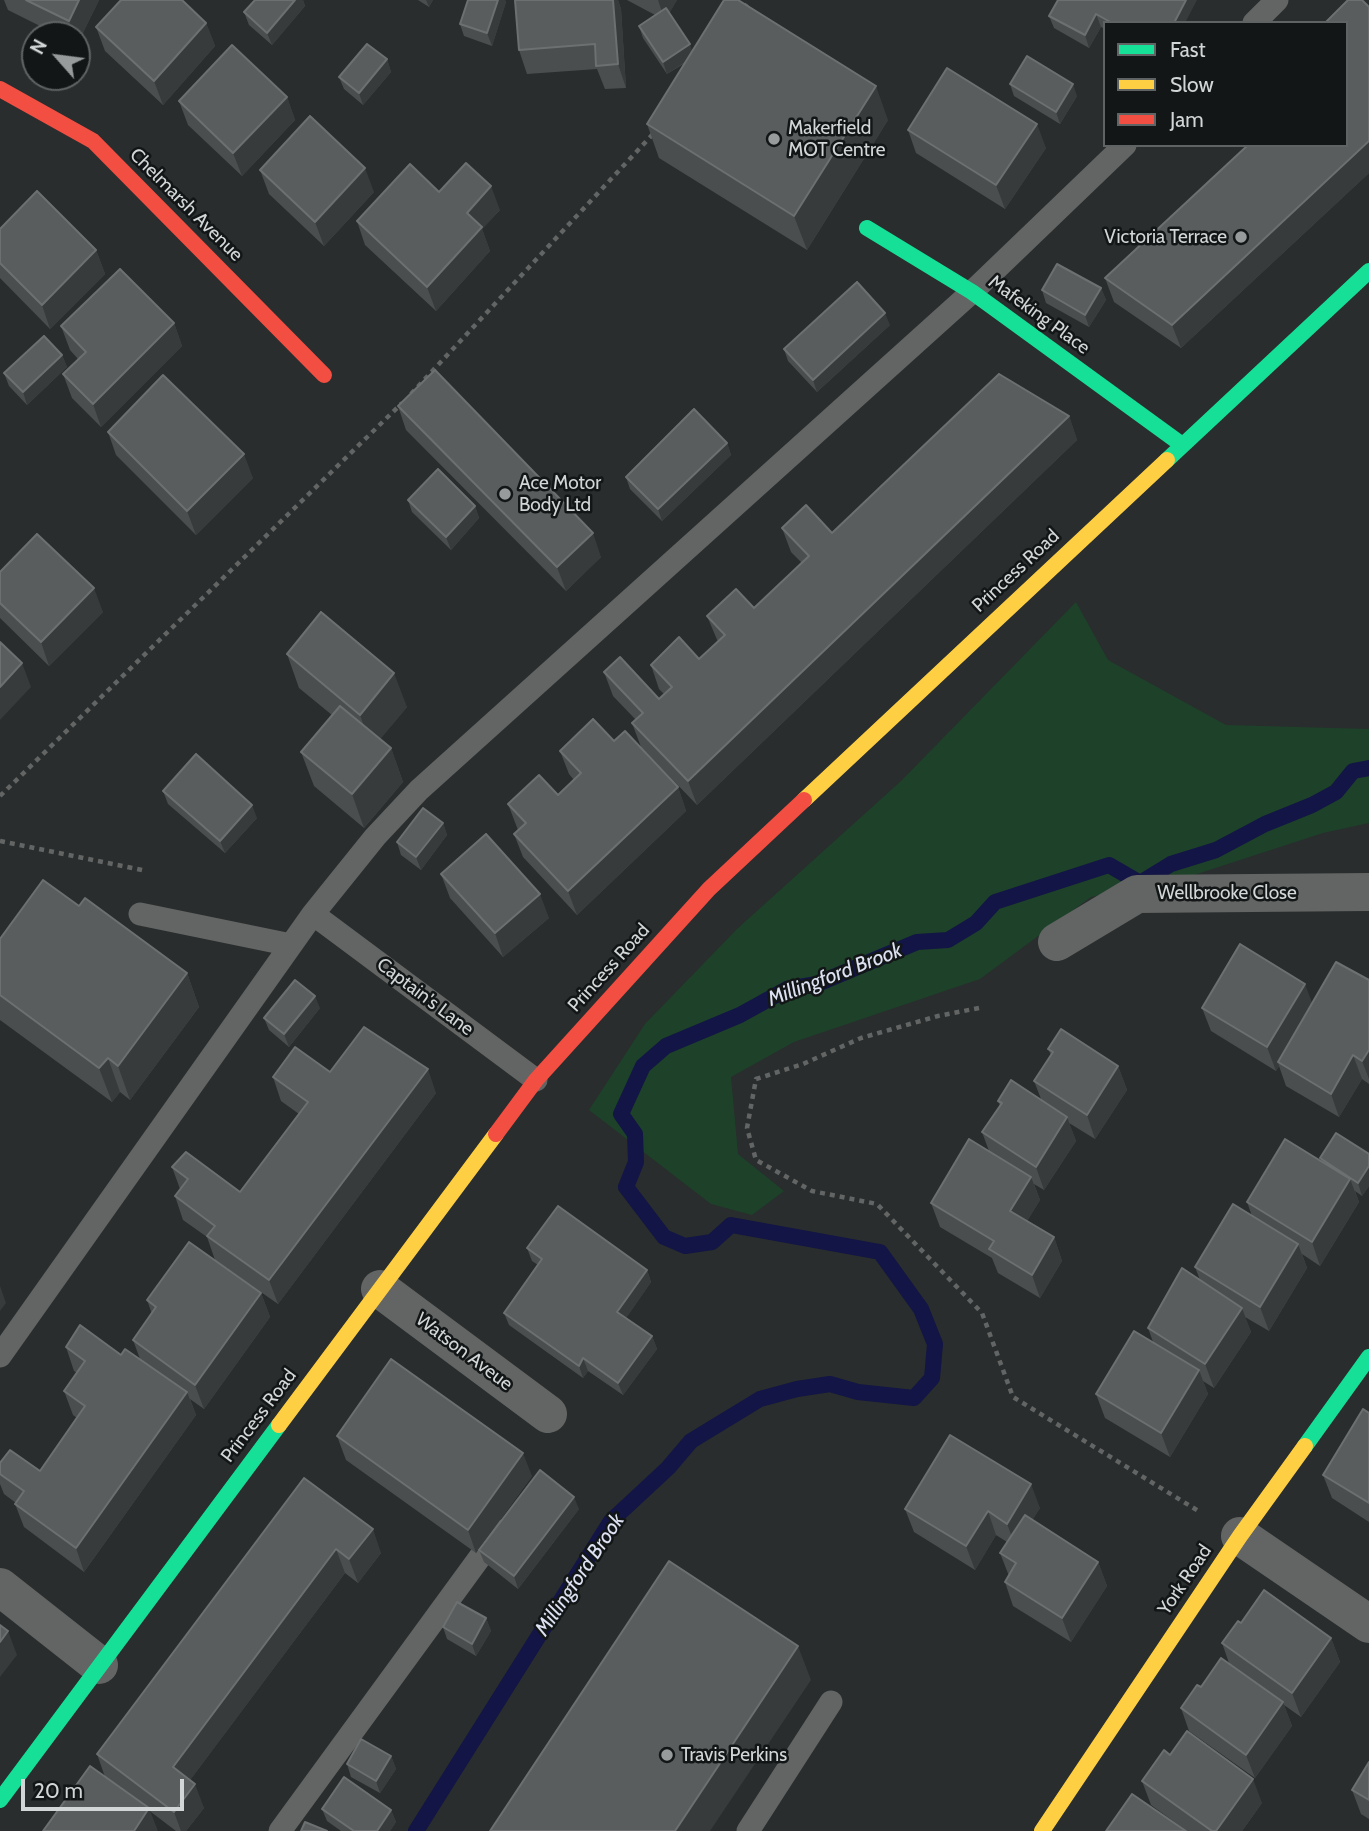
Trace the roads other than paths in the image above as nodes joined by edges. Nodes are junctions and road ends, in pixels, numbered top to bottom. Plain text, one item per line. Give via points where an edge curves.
1 (1278, 0) edge
2 (1256, 21) edge
3 (0, 89) edge
4 (1123, 147) edge
5 (867, 228) dead end
6 (1369, 271) edge
7 (972, 292) junction
8 (324, 375) dead end
9 (1181, 444) junction
10 (1369, 892) edge
11 (140, 914) dead end
12 (313, 914) junction
13 (1057, 943) dead end
14 (291, 945) junction
15 (537, 1080) junction
16 (380, 1289) junction
17 (0, 1356) edge
18 (1369, 1357) edge
19 (548, 1414) dead end
20 (509, 1518) edge
21 (1240, 1536) junction
22 (0, 1587) edge
23 (1369, 1624) edge
24 (99, 1665) junction
25 (831, 1702) dead end
26 (0, 1800) edge
27 (280, 1831) edge
28 (748, 1831) edge
29 (1042, 1831) edge

1 - 2 lane
3 - 8 street, Chelmarsh Avenue via 93,141
4 - 7 lane
5 - 7 street, Mafeking Place
6 - 9 street, Princess Road
7 - 9 street, Mafeking Place
7 - 12 lane via 419,790
9 - 15 street, Princess Road via 709,889
10 - 13 street, Wellbrooke Close via 1137,894
11 - 14 lane
12 - 14 lane
12 - 15 lane, Captain's Lane
14 - 17 lane
15 - 16 street, Princess Road
16 - 19 street, Watson Aveue
16 - 24 street, Princess Road
18 - 21 street, York Road
20 - 27 lane
21 - 23 street
21 - 29 street, York Road
22 - 24 street
24 - 26 street, Princess Road
25 - 28 lane

